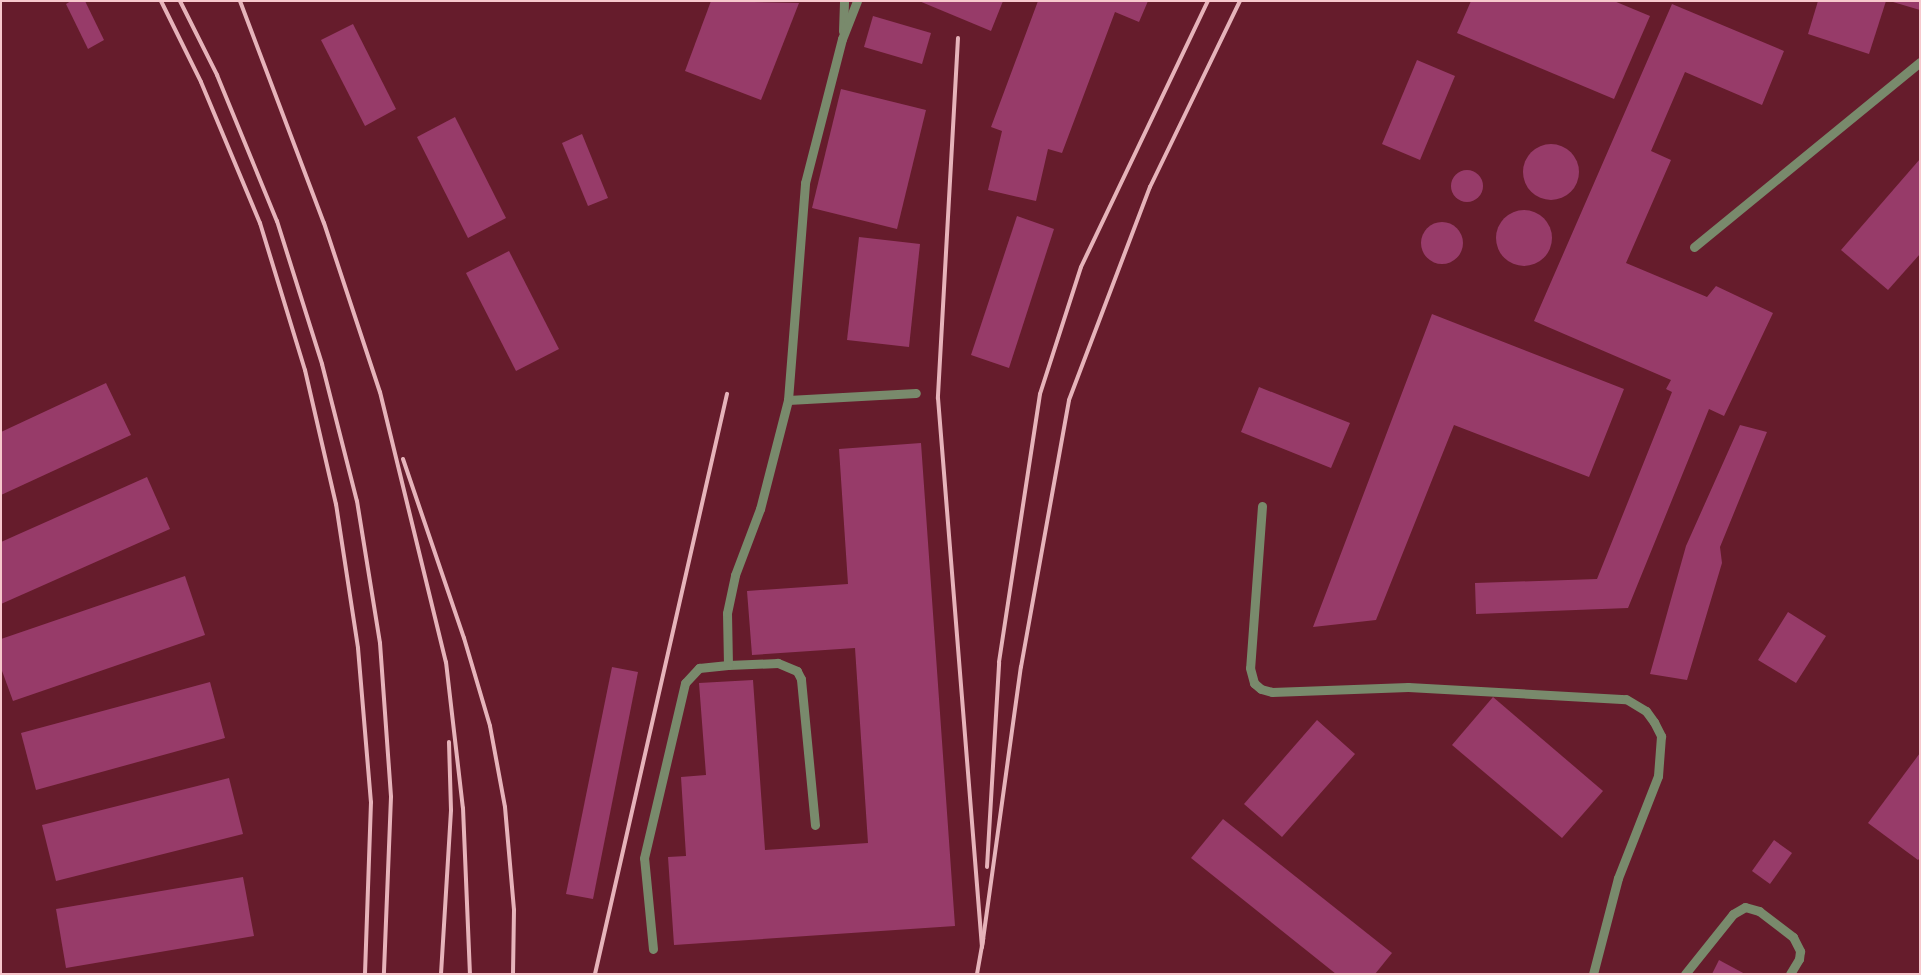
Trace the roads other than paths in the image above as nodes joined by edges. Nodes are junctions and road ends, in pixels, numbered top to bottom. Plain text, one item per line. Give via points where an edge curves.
1 (844, 1) edge
2 (858, 1) edge
3 (842, 39) junction
4 (1920, 62) edge
5 (1694, 247) dead end
6 (916, 393) dead end
7 (788, 400) junction
8 (1262, 506) dead end
9 (728, 665) junction
10 (816, 825) dead end
11 (653, 948) dead end
12 (1593, 974) edge
13 (1685, 974) edge
14 (1790, 974) edge

1 - 3 lane
2 - 3 lane
3 - 7 lane via 805,183
4 - 5 lane
6 - 7 lane
7 - 9 lane via 760,509 730,594
8 - 12 lane via 1250,668 1254,683 1261,689 1272,692 1408,687 1626,699 1646,711 1654,722 1661,736 1658,776 1618,878
9 - 10 lane via 783,664 797,671 802,680
9 - 11 lane via 699,668 686,682 644,858
13 - 14 lane via 1733,914 1745,907 1759,910 1793,937 1800,950

